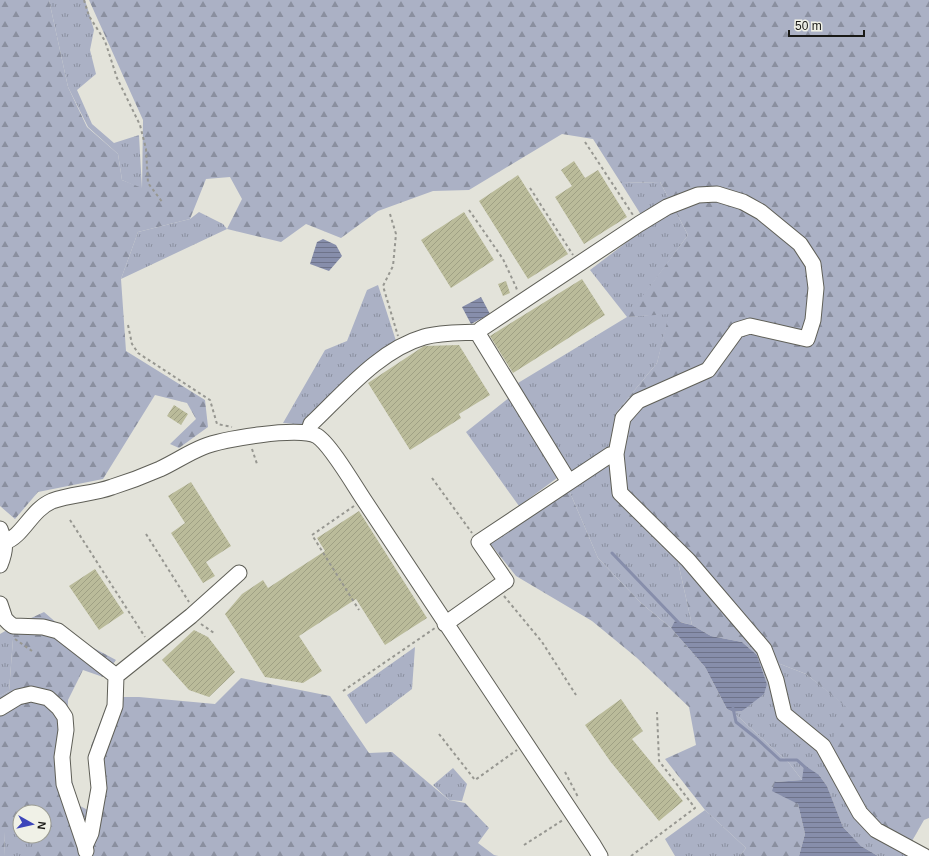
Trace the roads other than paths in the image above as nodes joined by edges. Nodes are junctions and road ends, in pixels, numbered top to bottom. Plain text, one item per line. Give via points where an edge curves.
1 (479, 332) junction
2 (308, 433) junction
3 (616, 454) junction
4 (569, 482) junction
5 (2, 535) edge
6 (0, 565) edge
7 (239, 573) dead end
8 (0, 604) edge
9 (445, 624) junction
10 (116, 676) junction
11 (0, 708) edge
12 (86, 851) edge
13 (600, 856) edge
14 (924, 856) edge

1 - 2 street via 434,335 403,346 372,366 311,424
1 - 3 street via 639,224 667,207 698,195 717,194 743,202 761,212 800,244 813,264 816,288 813,320 807,339 750,326 737,330 708,370 638,401 623,418
1 - 4 street
2 - 5 street via 248,436 204,446 159,470 109,488 52,501 37,510 11,540
2 - 9 street via 317,436 328,447
3 - 4 street via 610,455
3 - 14 street via 620,493 688,560 764,649 776,680 784,714 823,746 860,813 876,830
4 - 9 street via 479,542 506,581
5 - 6 street via 4,555
7 - 10 street via 191,616
8 - 10 street via 5,618 13,626 43,627 58,631
9 - 13 street
10 - 12 street via 114,706 96,758 99,788
11 - 12 street via 18,696 31,694 48,698 65,717 62,757 64,784

